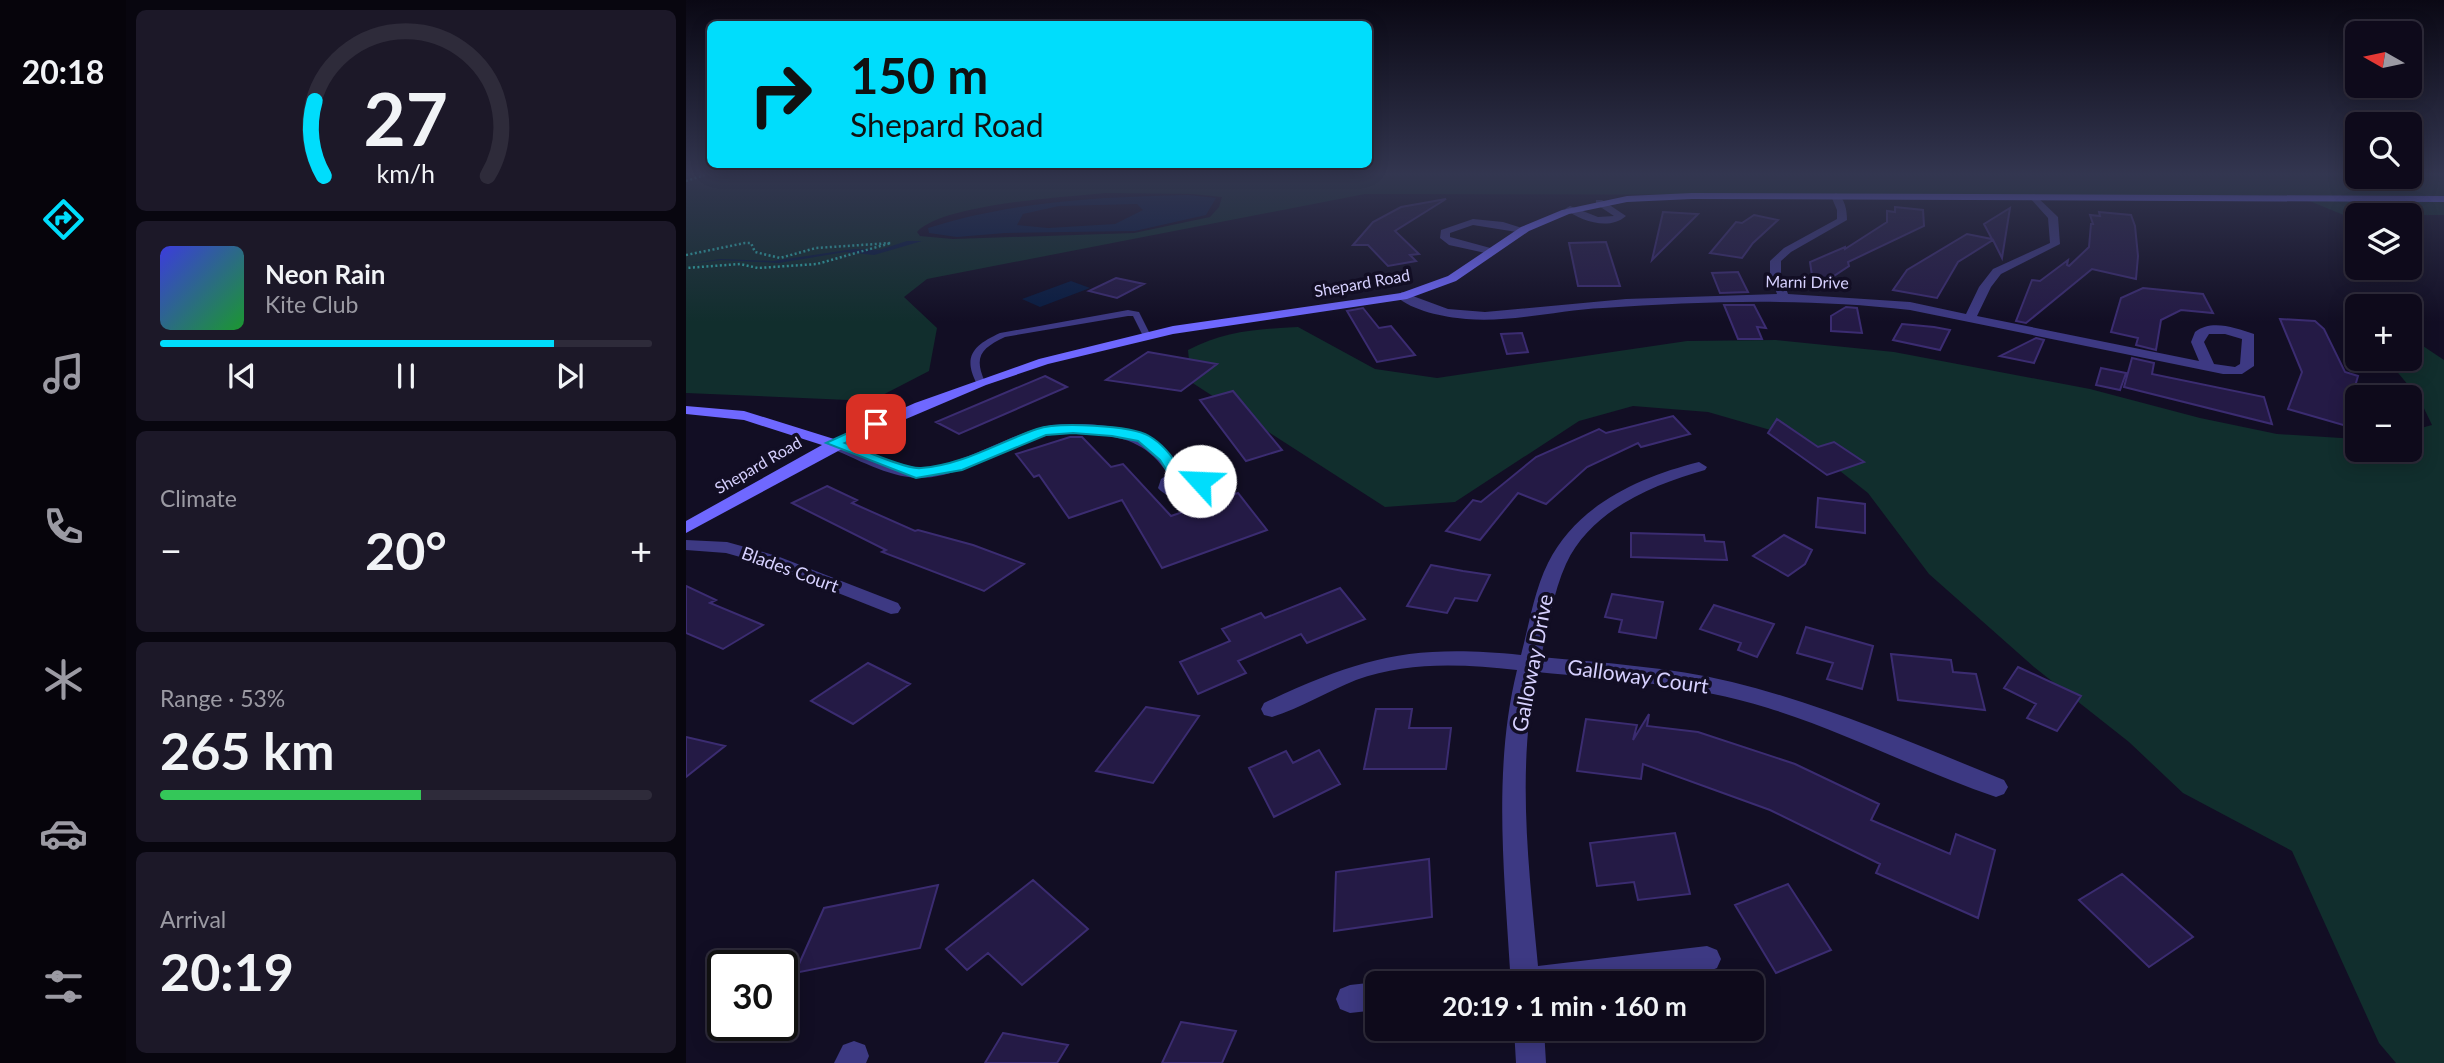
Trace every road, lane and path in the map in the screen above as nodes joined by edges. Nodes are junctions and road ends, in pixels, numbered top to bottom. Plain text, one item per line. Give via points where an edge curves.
1 (1475, 223) edge
2 (1481, 223) edge
3 (1540, 223) edge
4 (1837, 223) edge
5 (2053, 223) edge
6 (1523, 230) junction
7 (1490, 251) junction
8 (686, 255) edge
9 (686, 268) edge
10 (1402, 296) junction
11 (1784, 298) junction
12 (1970, 318) junction
13 (1147, 336) junction
14 (2209, 367) junction
15 (980, 382) junction
16 (686, 410) edge
17 (833, 443) junction
18 (1699, 467) dead end
19 (1177, 475) dead end
20 (686, 528) edge
21 (686, 545) edge
22 (891, 608) dead end
23 (1530, 663) junction
24 (1272, 709) dead end
25 (1996, 788) dead end
26 (1707, 959) dead end
27 (1518, 971) edge
28 (1612, 971) edge
29 (1530, 1041) edge
30 (1531, 1063) edge

1 - 7 street via 1453,227 1445,232 1445,238
2 - 6 street
3 - 6 street, Shepard Road
4 - 11 street via 1776,261 1774,269
5 - 12 street via 2055,244 1991,277
6 - 7 street, Shepard Road
7 - 10 street, Shepard Road via 1459,275
8 - 9 path via 745,243 751,243 755,252 780,258 816,248 891,243 817,264
10 - 11 street, Marni Drive via 1435,309 1470,315 1586,304
10 - 13 street, Shepard Road
11 - 12 street, Marni Drive via 1871,301
12 - 14 street, Marni Drive
13 - 15 street, Shepard Road
13 - 15 lane via 1136,314 1128,313 1003,335 989,341 975,356 974,371
14 - 14 street, Marni Drive via 2237,371 2247,366 2249,337 2231,329 2202,331 2197,338 2199,350
15 - 17 street, Shepard Road
16 - 17 street via 741,413
17 - 19 street via 916,474 957,467 1044,431 1112,432 1143,438 1166,457
17 - 20 street, Shepard Road
18 - 23 street, Galloway Drive via 1629,492 1594,517 1567,545 1549,583
21 - 22 street, Blades Court via 727,548 771,560
23 - 24 street, Galloway Court via 1447,657 1400,661 1345,675
23 - 25 street, Galloway Court via 1692,681 1763,699 1845,725
23 - 27 street, Galloway Drive via 1519,712 1514,780
26 - 28 street
29 - 30 street

